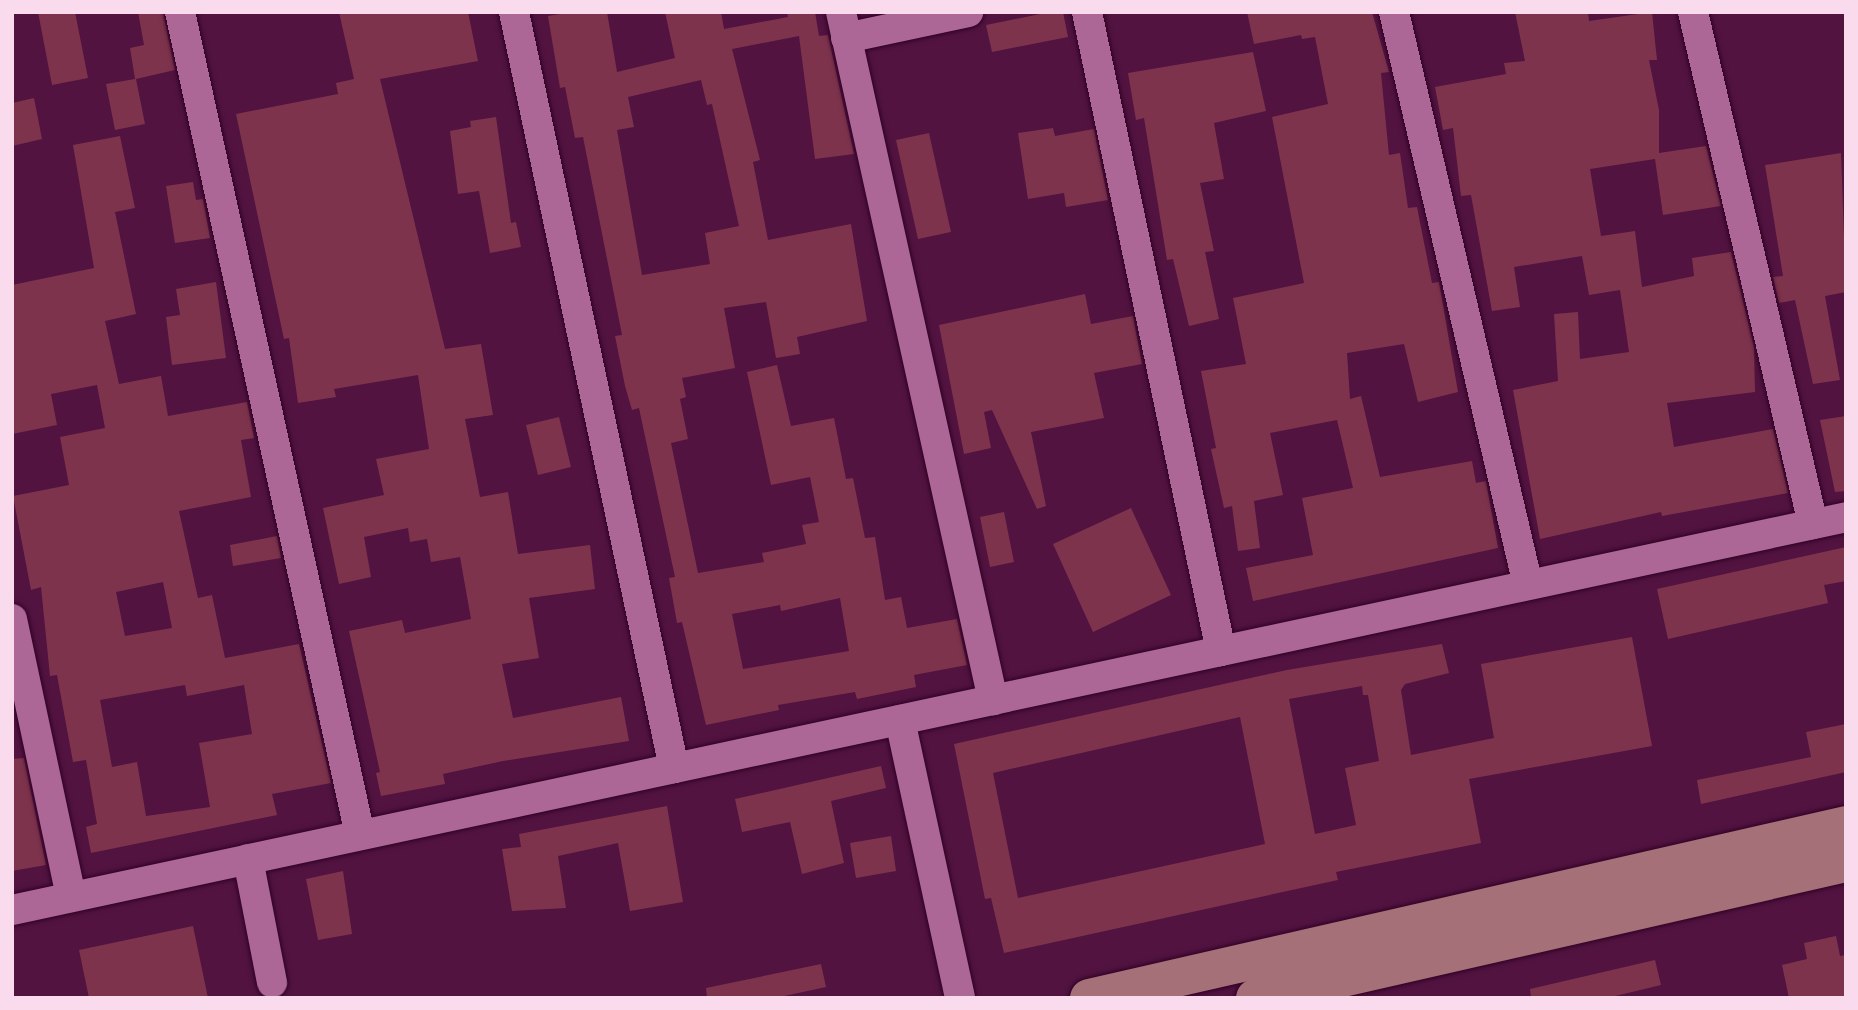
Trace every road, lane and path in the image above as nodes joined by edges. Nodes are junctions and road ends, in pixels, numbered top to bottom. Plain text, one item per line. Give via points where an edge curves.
1 (180, 12) edge
2 (514, 12) edge
3 (968, 12) edge
4 (1087, 12) edge
5 (1394, 12) edge
6 (1693, 12) edge
7 (844, 25) edge
8 (1846, 517) edge
9 (1813, 524) junction
10 (1528, 585) junction
11 (12, 618) edge
12 (1221, 651) junction
13 (993, 700) junction
14 (900, 720) junction
15 (674, 768) junction
16 (1846, 825) edge
17 (360, 835) junction
18 (247, 859) junction
19 (1846, 863) edge
20 (71, 897) junction
21 (12, 910) edge
22 (272, 983) dead end
23 (1293, 993) edge
24 (960, 998) edge
25 (1088, 998) edge
26 (1255, 998) edge

1 - 17 street
2 - 15 street
3 - 7 street
4 - 12 street
5 - 10 street
6 - 9 street
7 - 13 street
8 - 9 street
9 - 10 street
10 - 12 street
11 - 20 street
12 - 13 street
13 - 14 street
14 - 15 street
14 - 24 street
15 - 17 street
16 - 25 main road
17 - 18 street
18 - 20 street
18 - 22 street
19 - 23 main road
20 - 21 street
23 - 26 main road

